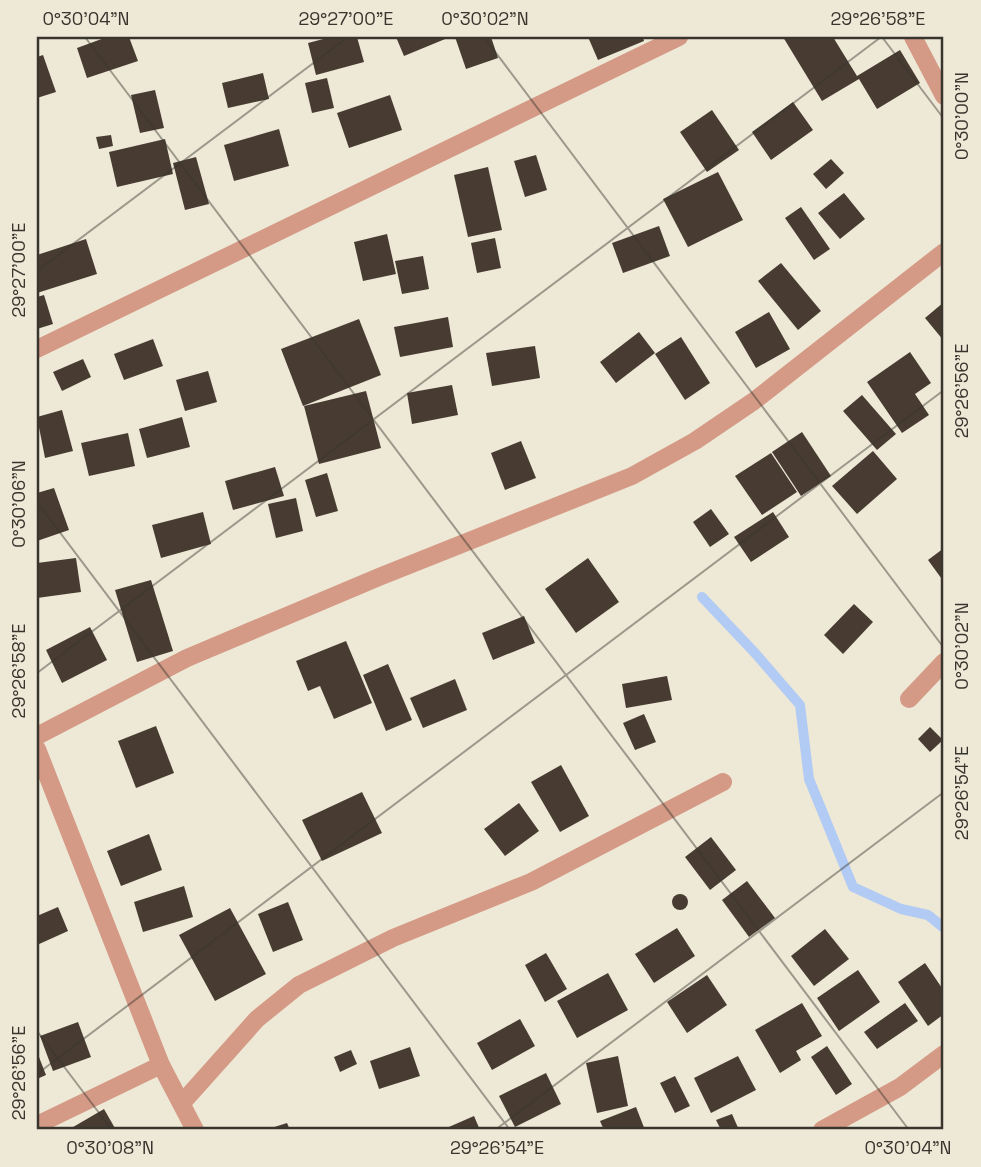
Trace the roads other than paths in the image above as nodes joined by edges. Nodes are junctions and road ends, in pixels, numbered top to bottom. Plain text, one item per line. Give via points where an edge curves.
1 (680, 37) edge
2 (913, 37) edge
3 (944, 96) edge
4 (944, 252) edge
5 (37, 349) edge
6 (944, 662) edge
7 (909, 699) dead end
8 (37, 736) edge
9 (37, 749) edge
10 (723, 782) dead end
11 (944, 1054) edge
12 (161, 1065) junction
13 (182, 1103) junction
14 (37, 1125) edge
15 (830, 1128) edge
16 (195, 1130) edge

1 - 5 street
2 - 3 street
4 - 8 street via 754,401 632,476 187,658
6 - 7 street
9 - 12 street
10 - 13 street via 531,882 393,938 299,985 257,1019
11 - 15 street via 900,1087
12 - 13 street
12 - 14 street
13 - 16 street

